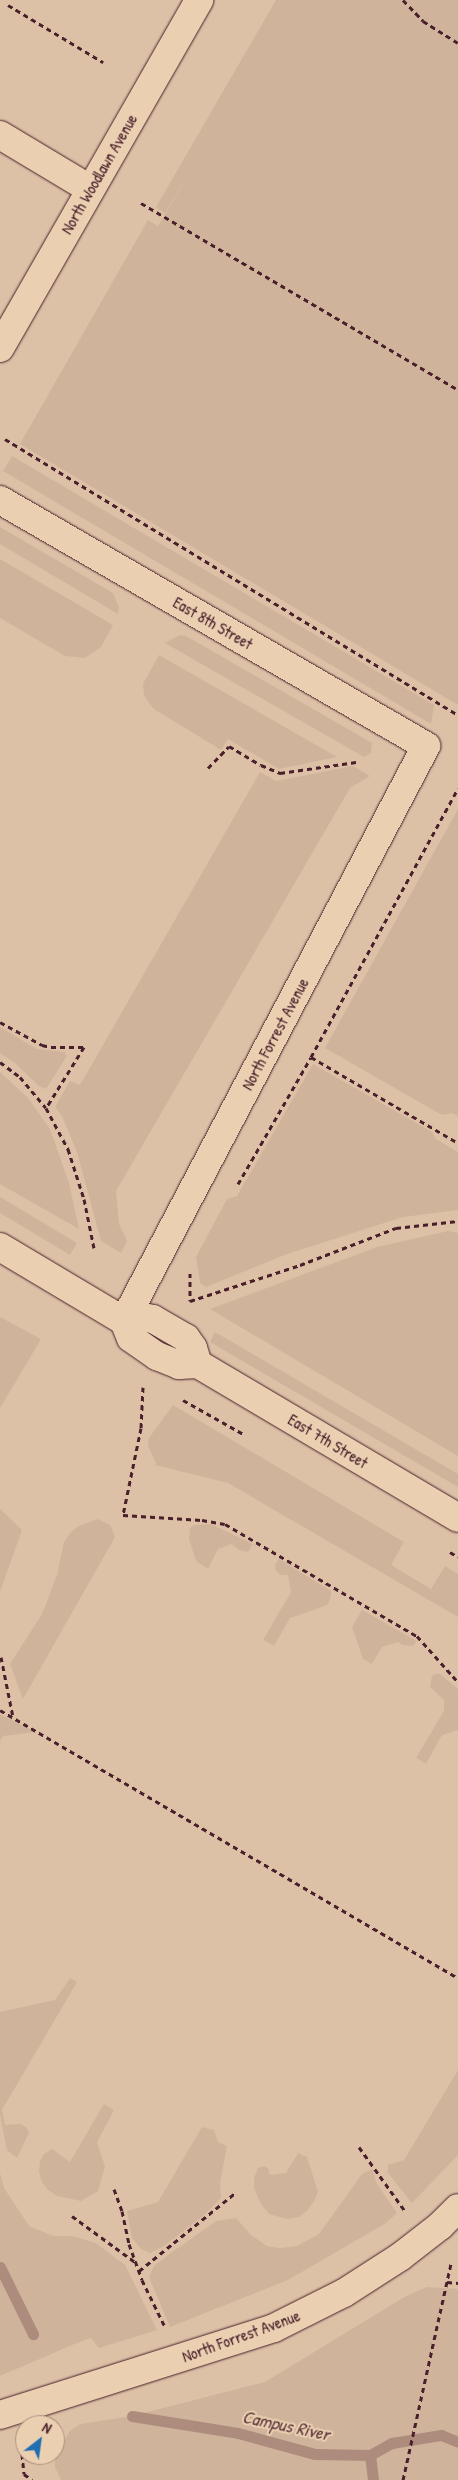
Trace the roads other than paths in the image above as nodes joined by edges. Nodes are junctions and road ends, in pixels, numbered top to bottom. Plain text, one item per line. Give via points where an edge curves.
1 (199, 0) edge
2 (0, 135) edge
3 (90, 189) junction
4 (0, 348) edge
5 (0, 500) edge
6 (426, 746) joint
7 (0, 1247) edge
8 (124, 1321) junction
9 (458, 1518) edge
10 (458, 2208) edge
11 (0, 2415) edge

1 - 3 street, North Woodlawn Avenue
2 - 3 street
3 - 4 street, North Woodlawn Avenue
5 - 6 street, East 8th Street
6 - 8 street, North Forrest Avenue
7 - 8 street, East 7th Street
8 - 9 street, East 7th Street via 131,1338 163,1359 179,1365 198,1364
10 - 11 street, North Forrest Avenue via 408,2250 344,2293 274,2328

